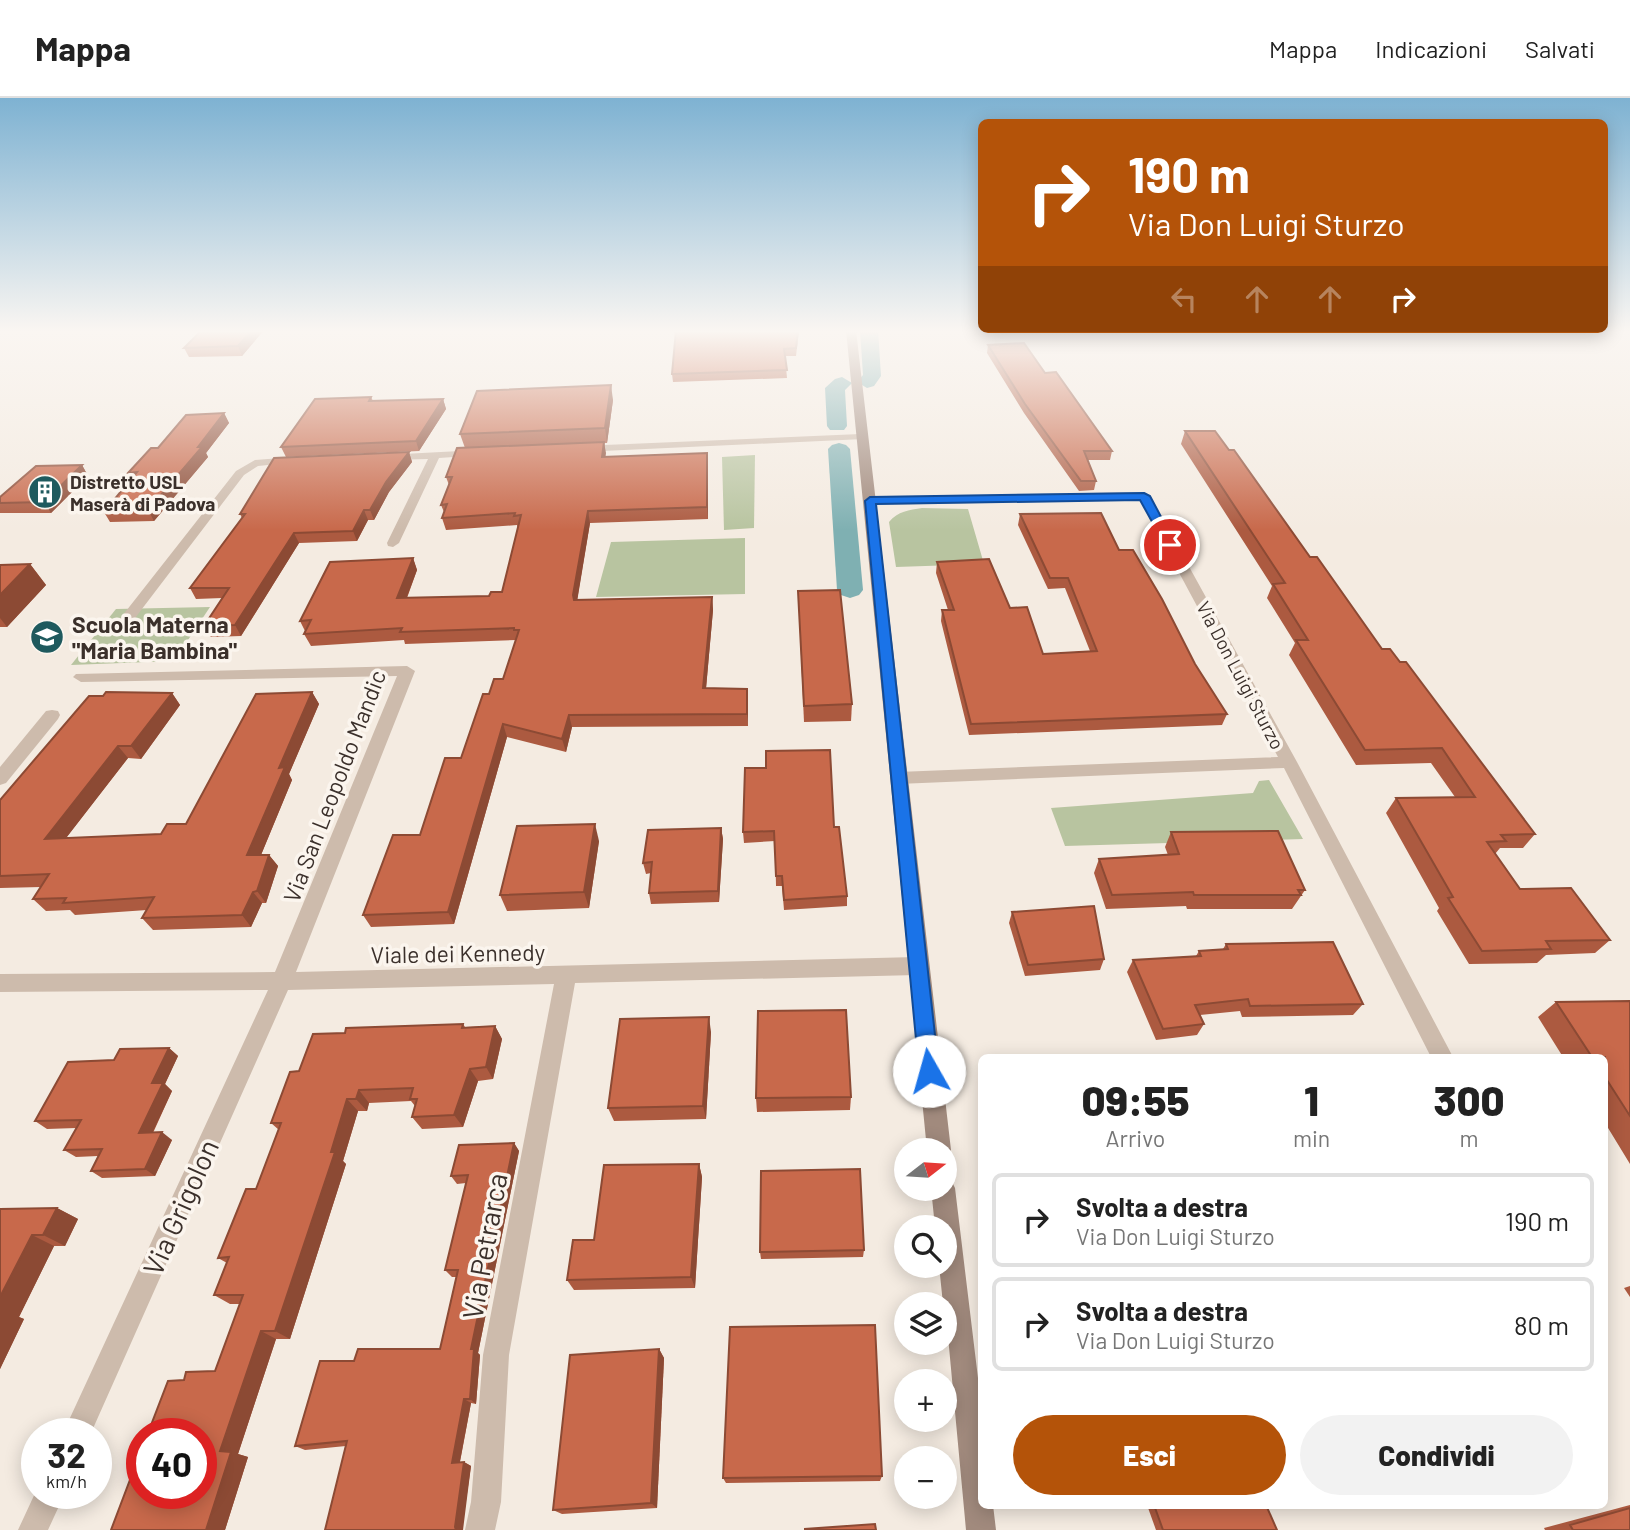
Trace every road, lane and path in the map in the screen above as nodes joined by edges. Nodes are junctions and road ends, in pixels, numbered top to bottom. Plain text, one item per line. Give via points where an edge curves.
1 (857, 397) edge
2 (860, 437) junction
3 (570, 449) edge
4 (489, 453) edge
5 (435, 455) junction
6 (380, 457) edge
7 (311, 460) edge
8 (870, 501) junction
9 (393, 543) dead end
10 (124, 623) dead end
11 (82, 677) dead end
12 (52, 715) dead end
13 (1289, 762) junction
14 (898, 778) junction
15 (0, 779) edge
16 (917, 966) junction
17 (566, 975) junction
18 (282, 981) junction
19 (0, 983) edge
20 (1440, 1054) edge
21 (938, 1138) edge
22 (944, 1201) edge
23 (84, 1418) edge
24 (978, 1503) edge
25 (43, 1509) edge
26 (979, 1509) edge
27 (33, 1530) edge
28 (480, 1530) edge
29 (981, 1530) edge

1 - 2 street
2 - 3 street
2 - 8 street
4 - 5 street
5 - 6 street
5 - 9 street
7 - 10 street via 255,463 230,484
8 - 13 street, Via Don Luigi Sturzo via 1144,496
8 - 14 street
11 - 18 street, Via San Leopoldo Mandic via 407,671
12 - 15 street
13 - 14 street, Via Don Luigi Sturzo
13 - 20 street, Via Don Luigi Sturzo
14 - 16 street
16 - 17 street, Viale dei Kennedy
16 - 21 street
17 - 18 street, Viale dei Kennedy
17 - 28 street, Via Petrarca via 496,1354
18 - 19 street, Viale dei Kennedy
18 - 23 street, Via Grigolon
22 - 24 street
25 - 27 street
26 - 29 street

